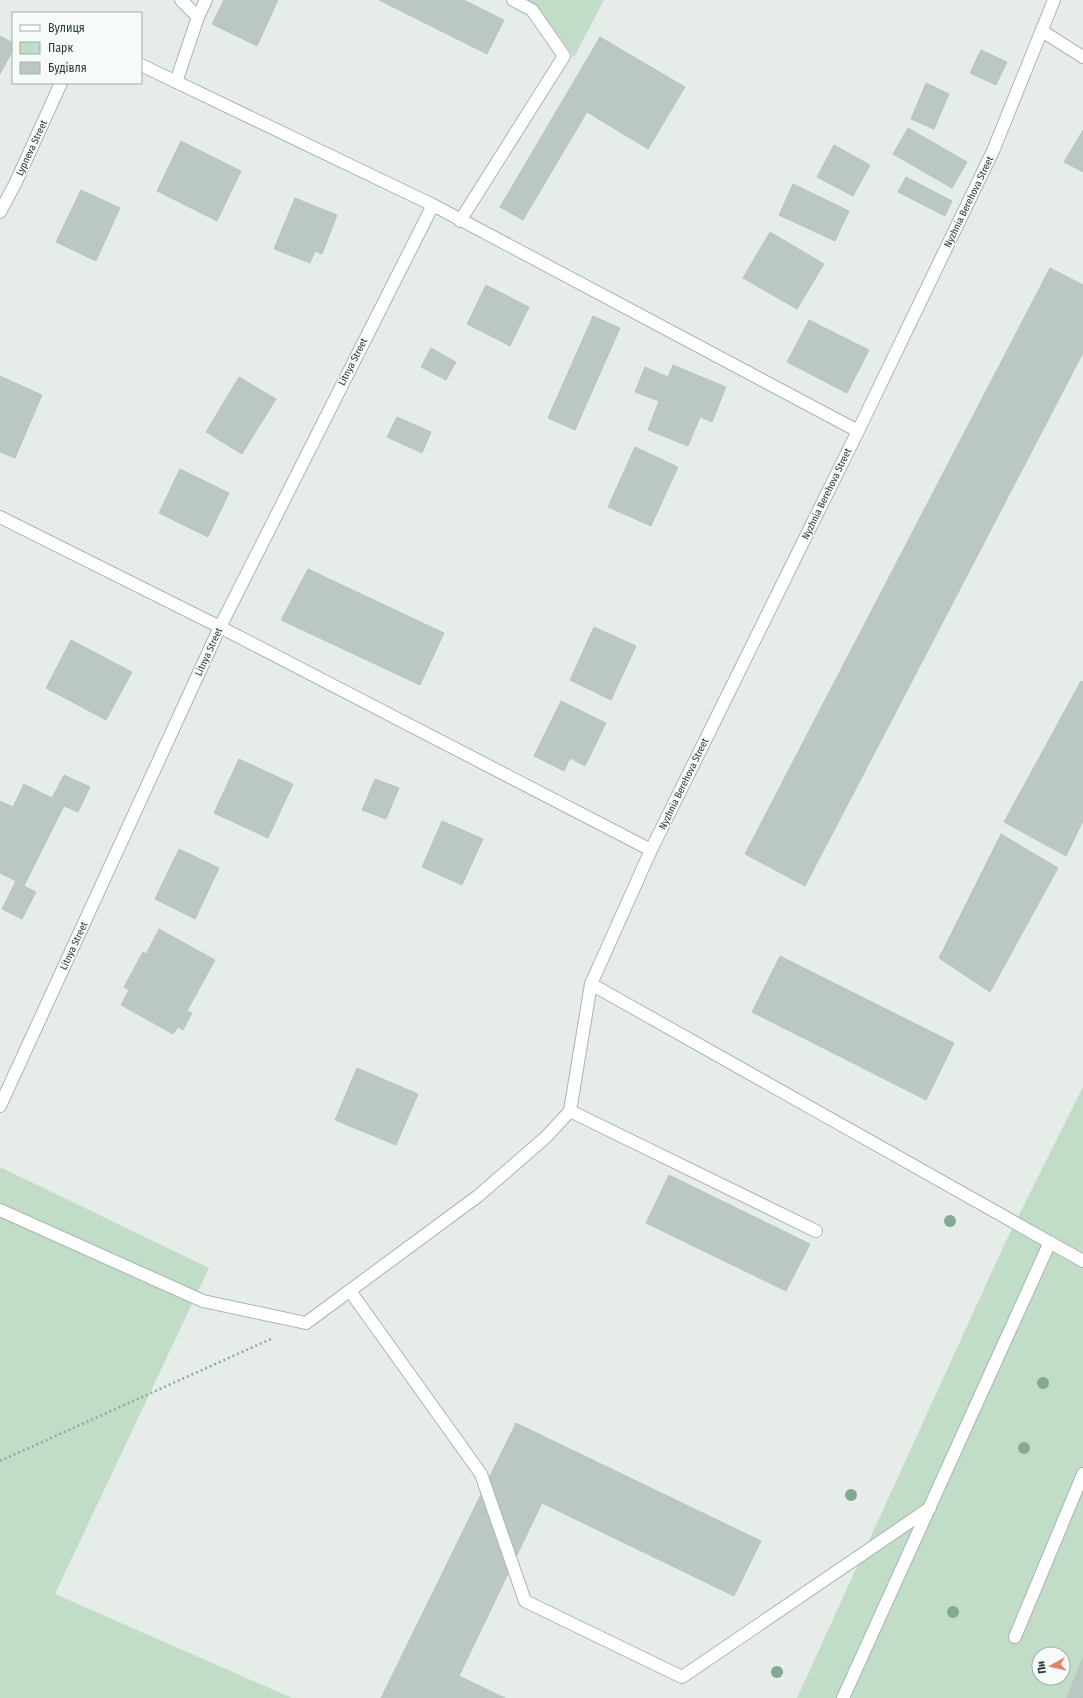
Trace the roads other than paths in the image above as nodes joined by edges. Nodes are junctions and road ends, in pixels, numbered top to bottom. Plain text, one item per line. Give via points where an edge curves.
1 (181, 0) edge
2 (206, 0) edge
3 (513, 0) edge
4 (1054, 0) edge
5 (198, 16) junction
6 (1042, 31) junction
7 (1083, 57) edge
8 (142, 65) edge
9 (176, 82) junction
10 (61, 84) edge
11 (432, 205) junction
12 (0, 212) edge
13 (460, 220) junction
14 (858, 431) junction
15 (0, 517) edge
16 (220, 627) junction
17 (651, 850) junction
18 (591, 984) junction
19 (0, 1106) edge
20 (570, 1111) junction
21 (0, 1210) edge
22 (816, 1232) dead end
23 (1050, 1242) junction
24 (1083, 1261) edge
25 (350, 1290) junction
26 (1083, 1474) edge
27 (930, 1508) junction
28 (1015, 1637) dead end
29 (843, 1698) edge

1 - 5 street
2 - 5 street
3 - 13 street via 532,10 564,56
4 - 6 street, Nyzhnia Berehova Street
5 - 9 street
6 - 7 street
6 - 14 street, Nyzhnia Berehova Street via 993,151
8 - 9 street
9 - 11 street
10 - 12 street, Lypneva Street
11 - 13 street
11 - 16 street, Litnya Street
13 - 14 street
14 - 17 street, Nyzhnia Berehova Street
15 - 16 street
16 - 17 street
16 - 19 street, Litnya Street
17 - 18 street, Nyzhnia Berehova Street
18 - 20 street, Nyzhnia Berehova Street
18 - 23 street
20 - 22 street
20 - 25 street via 546,1137 478,1196
21 - 25 street via 203,1301 306,1323
23 - 24 street
23 - 27 street
25 - 27 street via 481,1474 525,1601 682,1677
26 - 28 street
27 - 29 street

